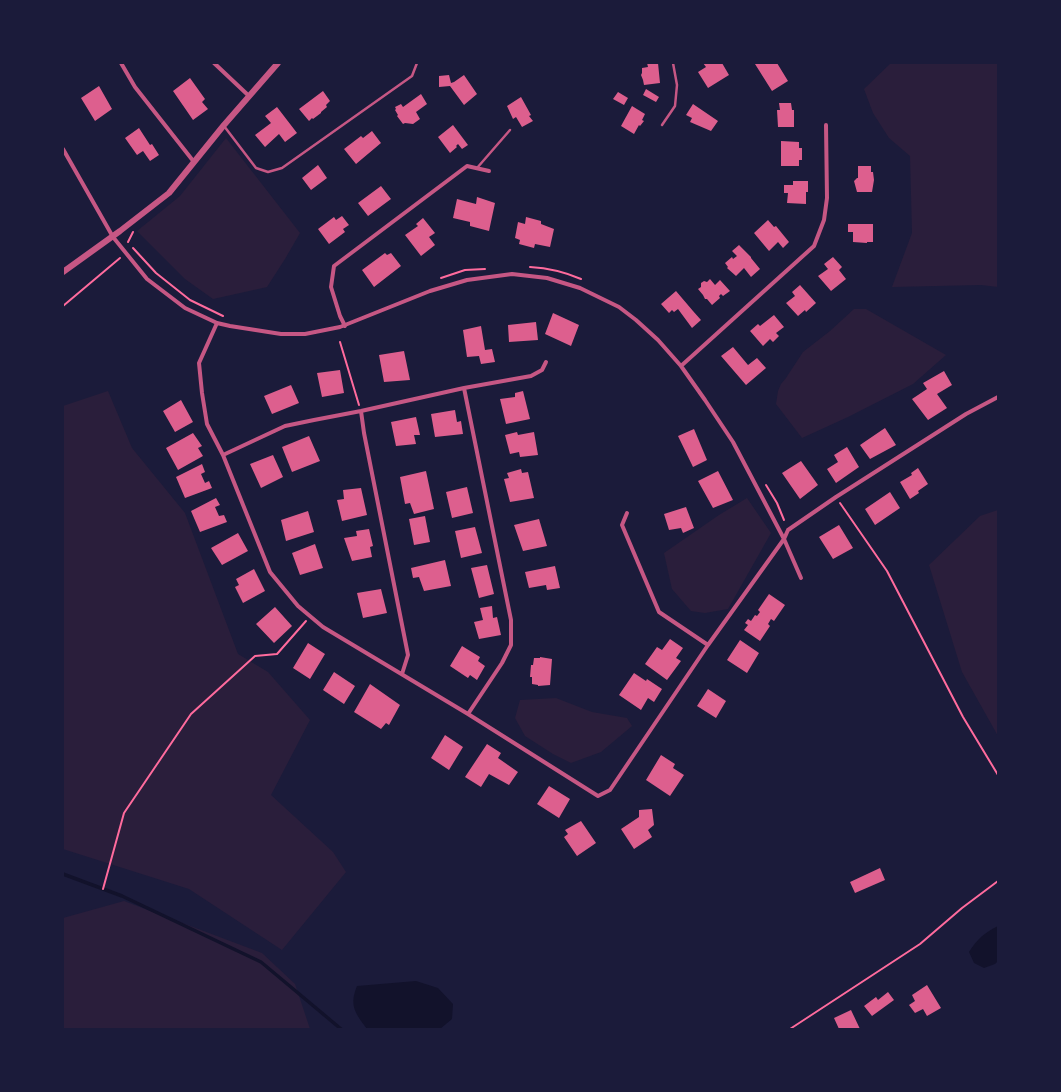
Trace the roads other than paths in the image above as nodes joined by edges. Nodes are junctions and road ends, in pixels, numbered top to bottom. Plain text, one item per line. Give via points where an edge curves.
1 (121, 63) edge
2 (214, 63) edge
3 (278, 63) edge
4 (417, 63) edge
5 (673, 63) edge
6 (249, 96) junction
7 (662, 124) dead end
8 (224, 125) junction
9 (826, 125) dead end
10 (510, 130) dead end
11 (63, 149) edge
12 (194, 162) junction
13 (477, 168) junction
14 (489, 171) dead end
15 (113, 236) junction
16 (63, 272) edge
17 (217, 323) junction
18 (345, 326) junction
19 (546, 362) dead end
20 (681, 366) junction
21 (464, 388) junction
22 (998, 397) edge
23 (361, 412) junction
24 (223, 455) junction
25 (627, 513) dead end
26 (784, 539) junction
27 (801, 578) dead end
28 (708, 645) junction
29 (402, 674) junction
30 (468, 714) junction

1 - 12 street via 135,87
2 - 6 street
3 - 6 street
4 - 8 lane via 412,76 282,168 268,172 256,168
5 - 7 lane via 677,85 674,106
6 - 8 street
8 - 12 street
9 - 20 street via 827,198 824,220 814,246
10 - 13 lane
11 - 15 street
12 - 15 street via 169,193
13 - 14 street
13 - 18 street via 467,166 334,266 330,287
15 - 16 street
15 - 17 street via 148,278 185,308
17 - 18 street via 281,334 305,334
17 - 24 street via 200,363 208,424
18 - 20 street via 430,291 467,280 512,274 547,278 580,288 619,307 658,340
19 - 21 street via 542,370 531,376
20 - 26 street via 733,442
21 - 23 street
21 - 30 street via 511,620 511,645
22 - 26 street via 966,414 836,497 788,530
23 - 24 street via 285,426
23 - 29 street via 408,655
24 - 29 street via 270,572 298,606 323,627
25 - 28 street via 622,525 658,612
26 - 27 street
26 - 28 street
28 - 30 street via 610,790 598,796
29 - 30 street

